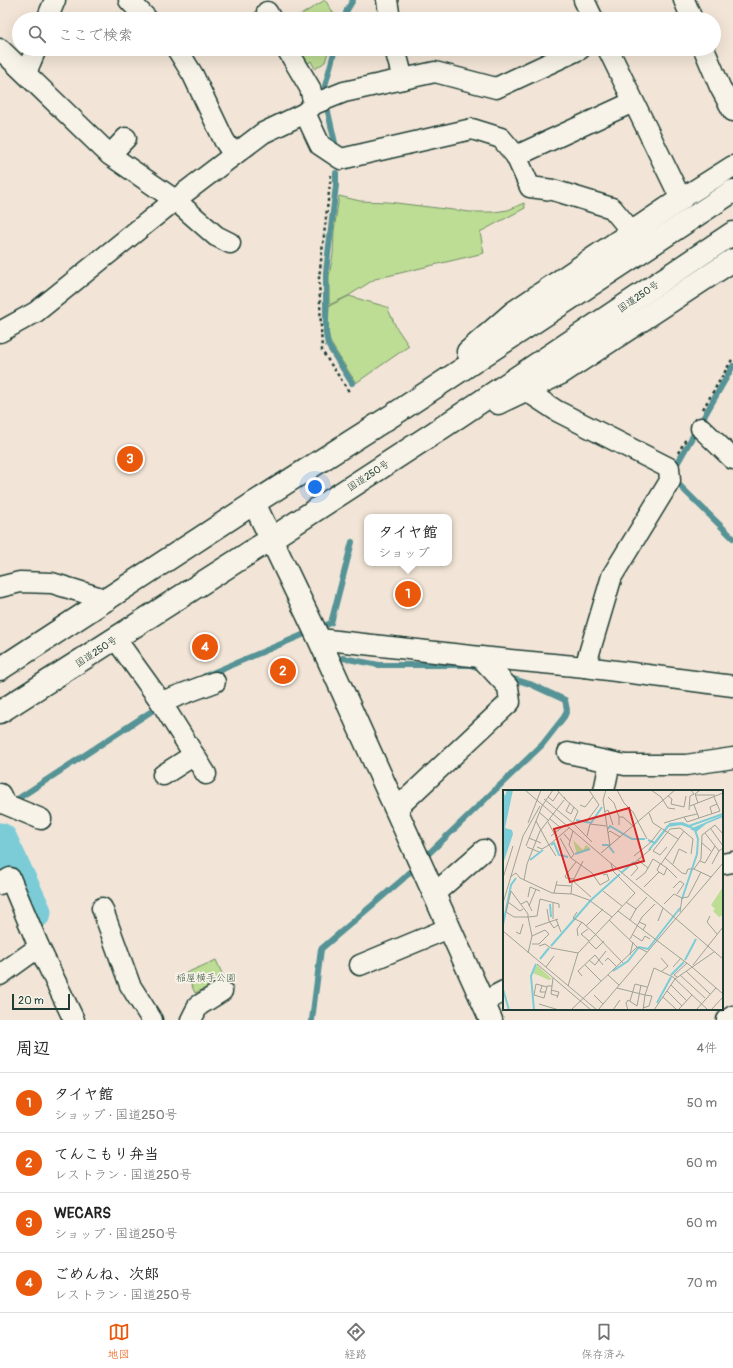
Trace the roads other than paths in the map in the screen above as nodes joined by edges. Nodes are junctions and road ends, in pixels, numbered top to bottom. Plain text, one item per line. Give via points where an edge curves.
1 (55, 0) edge
2 (129, 0) edge
3 (387, 0) edge
4 (584, 0) edge
5 (684, 0) edge
6 (50, 12) edge
7 (140, 12) edge
8 (389, 12) edge
9 (590, 12) edge
10 (689, 12) edge
11 (0, 50) edge
12 (33, 56) edge
13 (181, 56) edge
14 (291, 56) edge
15 (397, 56) edge
16 (565, 56) edge
17 (611, 56) edge
18 (709, 56) edge
19 (26, 73) junction
20 (403, 79) junction
21 (727, 83) edge
22 (633, 102) junction
23 (309, 109) junction
24 (733, 111) edge
25 (126, 138) dead end
26 (110, 155) junction
27 (234, 155) junction
28 (516, 156) junction
29 (733, 166) edge
30 (733, 191) edge
31 (681, 199) junction
32 (175, 200) junction
33 (632, 232) junction
34 (733, 233) edge
35 (230, 243) dead end
36 (733, 260) edge
37 (1, 329) edge
38 (525, 390) junction
39 (399, 411) junction
40 (701, 428) dead end
41 (434, 433) junction
42 (733, 459) edge
43 (254, 503) junction
44 (271, 539) junction
45 (0, 587) edge
46 (108, 600) junction
47 (115, 638) junction
48 (319, 639) junction
49 (488, 666) junction
50 (585, 667) junction
51 (0, 669) edge
52 (216, 682) dead end
53 (733, 686) edge
54 (161, 702) junction
55 (0, 712) edge
56 (568, 753) dead end
57 (194, 755) junction
58 (733, 758) edge
59 (610, 762) junction
60 (206, 774) dead end
61 (163, 775) dead end
62 (604, 790) edge
63 (0, 794) edge
64 (396, 809) junction
65 (41, 819) dead end
66 (484, 850) dead end
67 (733, 862) edge
68 (723, 864) edge
69 (0, 884) edge
70 (434, 894) junction
71 (102, 908) dead end
72 (449, 928) junction
73 (39, 947) junction
74 (360, 965) dead end
75 (3, 966) edge
76 (222, 991) dead end
77 (503, 992) edge
78 (487, 1011) edge
79 (733, 1016) edge
80 (154, 1019) edge
81 (74, 1020) edge
82 (191, 1020) edge
83 (727, 1020) edge

1 - 6 street
2 - 7 street
3 - 8 street
4 - 9 street
5 - 10 street
11 - 19 street
12 - 19 street
13 - 27 street
14 - 23 street via 310,88
15 - 20 street
16 - 20 street via 496,88 435,72
17 - 22 street
18 - 21 street
19 - 26 street
20 - 23 street via 344,92
21 - 24 street
22 - 28 street
22 - 31 street
23 - 27 street via 263,132
23 - 28 street via 320,145 341,159 472,128 501,138
25 - 26 street
26 - 32 street
27 - 32 street
28 - 33 street via 530,187 553,190 612,208
29 - 31 street
30 - 39 main road
31 - 33 main road
32 - 35 street via 216,236
32 - 37 street via 36,312
33 - 39 main road via 514,312
34 - 41 main road, 国道250号
36 - 38 main road via 561,373
38 - 41 main road
38 - 50 street via 557,411 669,468 670,481 612,576
39 - 43 main road
40 - 42 street
41 - 44 main road, 国道250号
43 - 44 main road
43 - 46 main road
44 - 47 main road, 国道250号
44 - 48 main road
45 - 46 street via 20,582 52,583
46 - 51 main road
47 - 54 street
47 - 55 main road, 国道250号
48 - 49 street
48 - 64 main road
49 - 50 street
49 - 64 street via 508,687 510,702
50 - 53 street
52 - 54 street
54 - 57 street
56 - 59 street
57 - 60 street
57 - 61 street
58 - 59 street via 686,765 625,765
59 - 62 street
63 - 65 street via 5,804
64 - 70 main road
66 - 70 street
67 - 68 street
69 - 73 street via 10,878
70 - 72 main road
71 - 80 street via 130,985
72 - 74 street
72 - 78 main road
73 - 75 street
73 - 81 street
76 - 82 street via 198,1006
77 - 78 street
79 - 83 street

